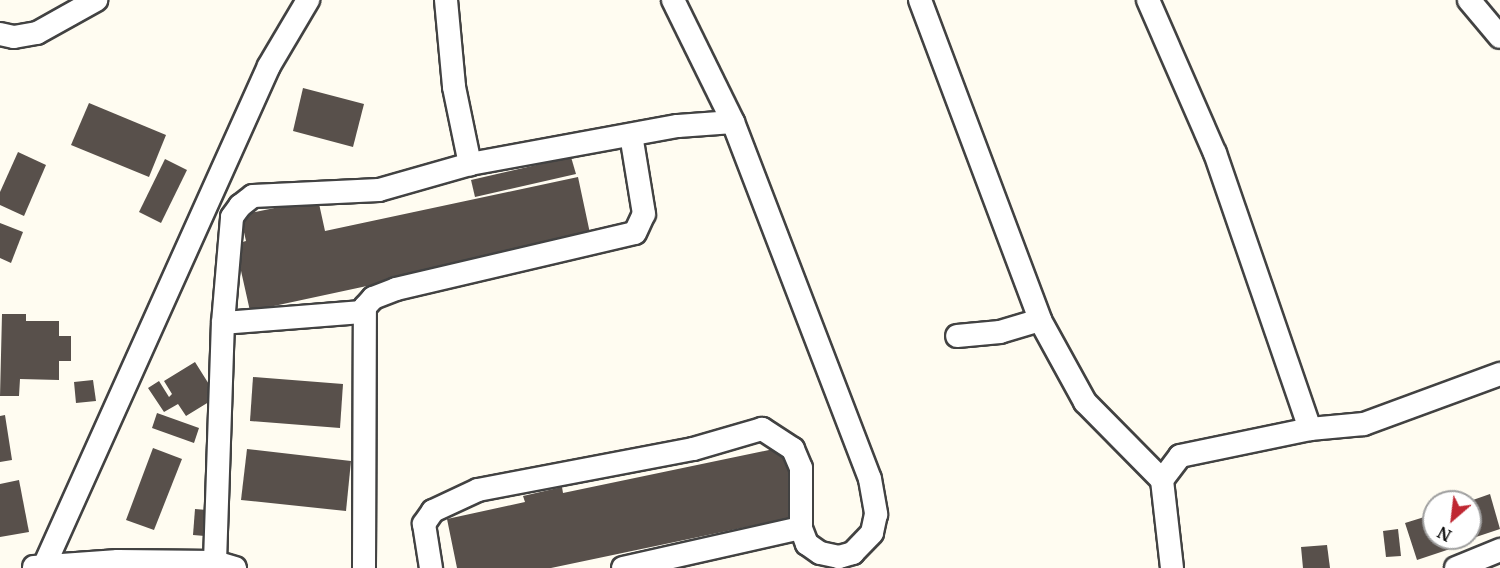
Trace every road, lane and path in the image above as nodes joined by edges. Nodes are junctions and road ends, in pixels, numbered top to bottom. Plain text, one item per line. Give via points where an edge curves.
1 (96, 0) edge
2 (308, 0) edge
3 (447, 0) edge
4 (673, 0) edge
5 (920, 0) edge
6 (1148, 0) edge
7 (1469, 0) edge
8 (0, 34) edge
9 (1500, 37) edge
10 (733, 122) junction
11 (630, 135) junction
12 (470, 164) junction
13 (364, 312) junction
14 (1040, 320) junction
15 (223, 323) junction
16 (957, 336) dead end
17 (1500, 374) edge
18 (1310, 429) junction
19 (1162, 480) junction
20 (801, 528) junction
21 (1500, 550) edge
22 (127, 565) edge
23 (225, 565) edge
24 (37, 566) edge
25 (364, 568) edge
26 (431, 568) edge
27 (623, 568) edge
28 (1172, 568) edge
29 (1456, 568) edge

1 - 8 street via 37,33 14,37
2 - 24 street via 269,66
3 - 12 street via 454,87
4 - 10 street
5 - 14 street
6 - 18 street via 1215,153
7 - 9 street
10 - 11 street
10 - 20 street via 870,479 876,514 872,533 863,545 839,557 813,549
11 - 12 street
11 - 13 street via 644,214 635,233 396,289 373,298
12 - 15 street via 379,190 253,196 232,217
13 - 15 street
13 - 25 street
14 - 16 street via 1000,332
14 - 19 street via 1085,402
15 - 23 street
17 - 18 street via 1364,424
18 - 19 street via 1180,456
19 - 28 street
20 - 26 street via 801,468 793,449 762,429 693,449 478,490 433,511 424,524
20 - 27 street
21 - 29 street
22 - 23 street
22 - 24 street

